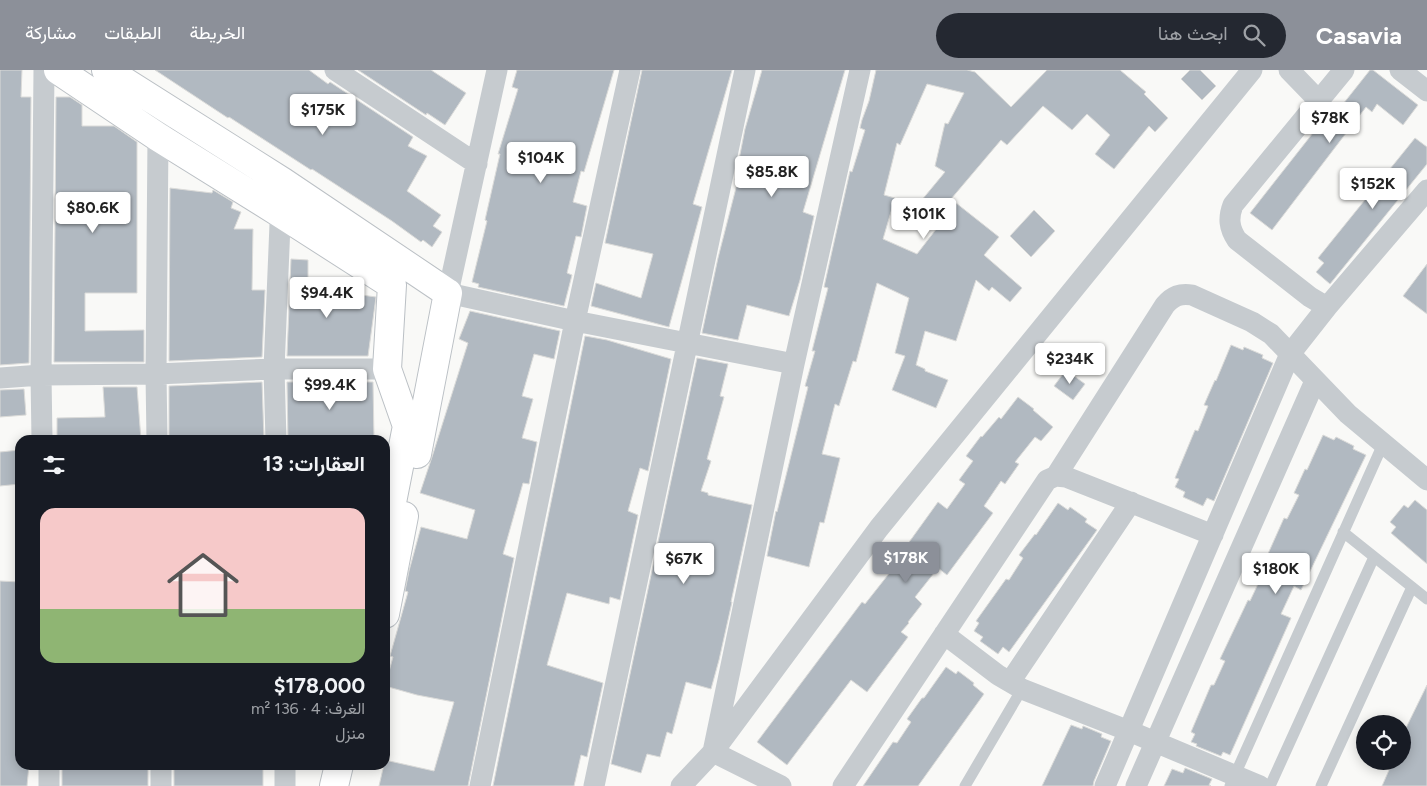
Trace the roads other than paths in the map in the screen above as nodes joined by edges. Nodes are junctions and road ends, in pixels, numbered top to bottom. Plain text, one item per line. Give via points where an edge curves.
1 (44, 70) edge
2 (58, 70) edge
3 (106, 70) edge
4 (334, 70) edge
5 (497, 70) edge
6 (630, 70) edge
7 (745, 70) edge
8 (860, 70) edge
9 (1252, 70) edge
10 (1289, 70) edge
11 (1344, 70) edge
12 (1400, 70) edge
13 (1323, 87) edge
14 (1427, 91) edge
15 (163, 106) junction
16 (158, 137) junction
17 (477, 164) junction
18 (283, 182) junction
19 (1427, 190) edge
20 (280, 213) junction
21 (448, 293) junction
22 (1327, 307) junction
23 (575, 320) junction
24 (687, 343) junction
25 (1290, 354) junction
26 (794, 364) junction
27 (274, 369) junction
28 (387, 369) junction
29 (156, 374) junction
30 (41, 375) junction
31 (0, 378) edge
32 (1314, 380) junction
33 (407, 426) junction
34 (42, 435) edge
35 (156, 435) edge
36 (276, 435) edge
37 (1383, 444) junction
38 (1056, 476) junction
39 (1427, 480) edge
40 (1131, 502) junction
41 (390, 513) edge
42 (1343, 532) junction
43 (1213, 534) junction
44 (1374, 557) junction
45 (1412, 587) junction
46 (390, 589) edge
47 (1427, 599) edge
48 (944, 634) junction
49 (1016, 686) junction
50 (1129, 731) junction
51 (1155, 742) junction
52 (713, 752) junction
53 (49, 770) edge
54 (161, 770) edge
55 (285, 770) edge
56 (338, 770) edge
57 (354, 770) edge
58 (1249, 784) edge
59 (49, 786) edge
60 (161, 786) edge
61 (286, 786) edge
62 (334, 786) edge
63 (351, 786) edge
64 (480, 786) edge
65 (594, 786) edge
66 (681, 786) edge
67 (781, 786) edge
68 (843, 786) edge
69 (966, 786) edge
70 (1106, 786) edge
71 (1136, 786) edge
72 (1321, 786) edge

1 - 30 street
2 - 16 street
3 - 15 street
4 - 17 street
5 - 17 street
6 - 23 street
7 - 24 street
8 - 26 street
9 - 52 street via 879,528
10 - 13 street
11 - 13 street
12 - 14 street
13 - 22 street via 1233,205 1229,219 1237,240
15 - 16 street
15 - 18 street
16 - 20 street
16 - 29 street
17 - 21 street
18 - 20 street
18 - 21 street
19 - 22 street
20 - 27 street
20 - 28 street via 392,285
21 - 23 street
21 - 33 street via 432,316
21 - 46 street
22 - 25 street
23 - 24 street
23 - 64 street
24 - 26 street
24 - 65 street
25 - 32 street
25 - 38 street via 1271,334 1252,322 1192,295 1174,296 1165,305
25 - 43 street
26 - 52 street
27 - 28 street
27 - 29 street
27 - 36 street
28 - 33 street
29 - 30 street
29 - 35 street
30 - 31 street
30 - 34 street
32 - 37 street
32 - 51 street
33 - 41 street
37 - 39 street
37 - 42 lane
38 - 40 street
38 - 48 street via 1044,484
40 - 43 street
40 - 49 street
42 - 44 lane
42 - 58 lane
43 - 50 street
44 - 45 lane
44 - 58 lane
45 - 47 lane
45 - 72 lane
48 - 49 street
48 - 68 street
49 - 50 street
49 - 69 lane
50 - 51 street
50 - 70 street
51 - 58 street
51 - 71 street
52 - 66 street
52 - 67 street
53 - 59 street
54 - 60 street
55 - 61 street
56 - 62 street
57 - 63 street

